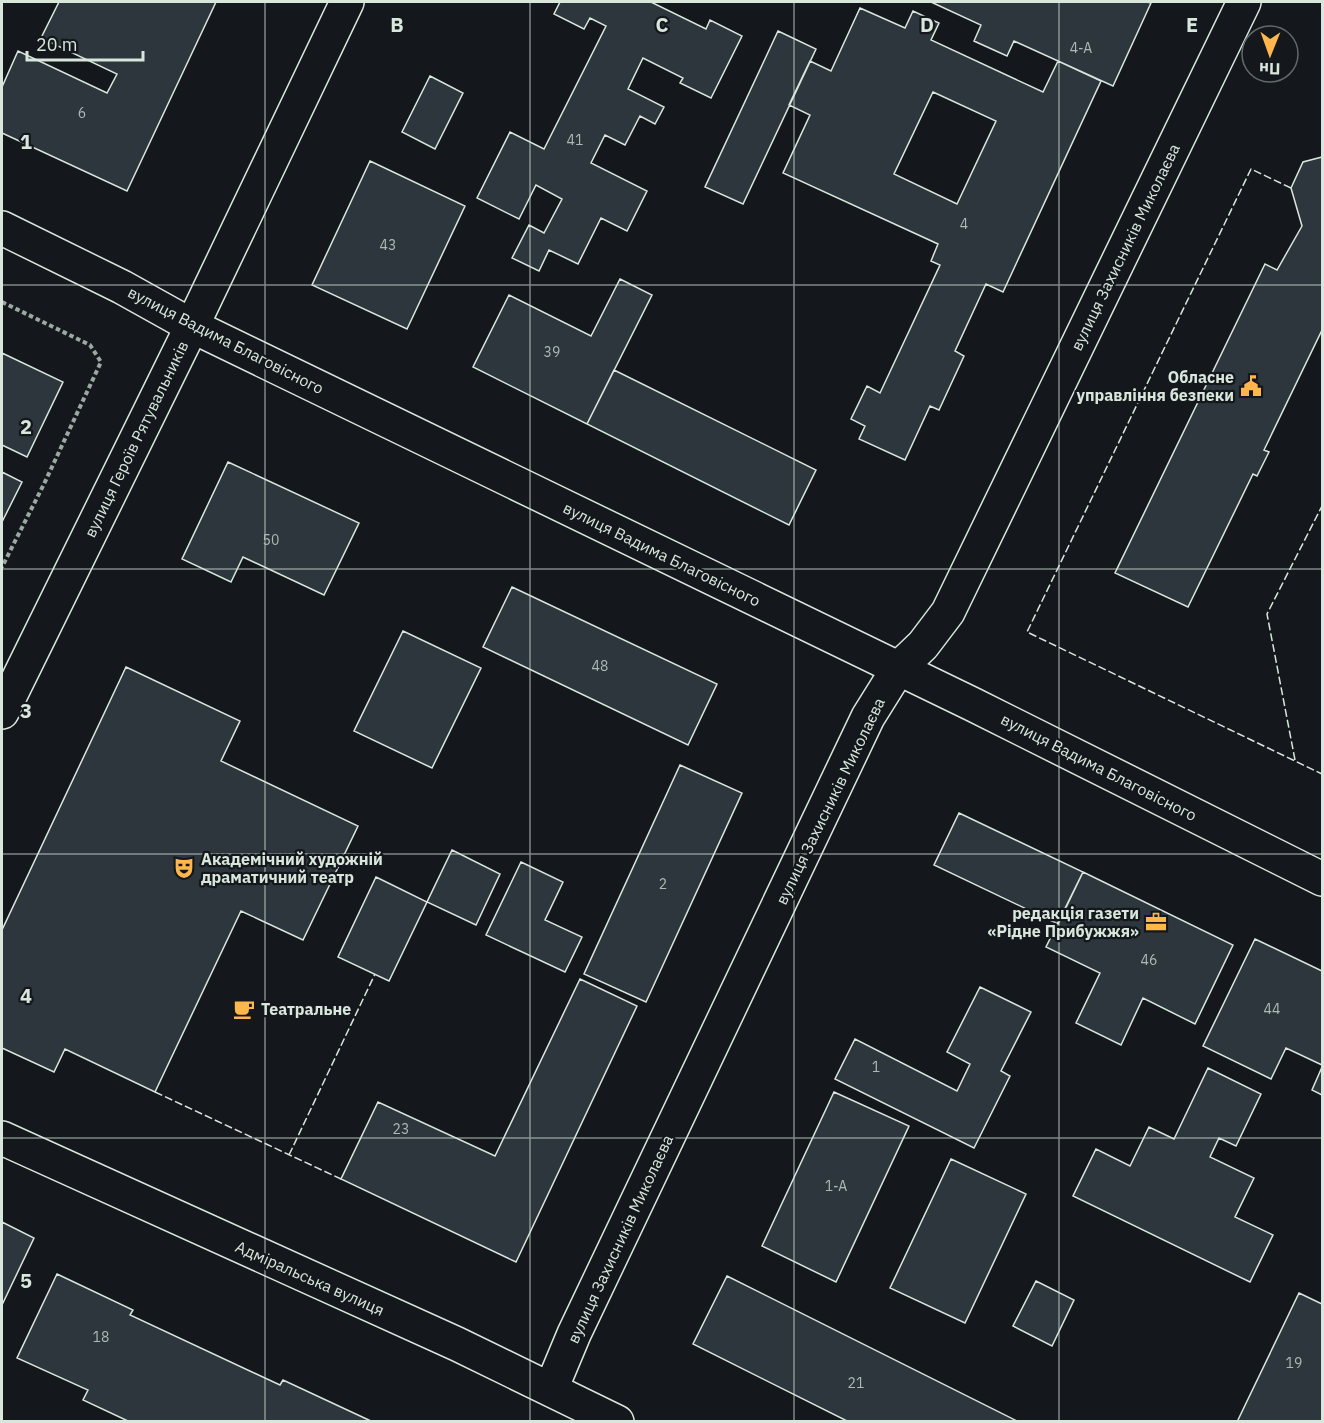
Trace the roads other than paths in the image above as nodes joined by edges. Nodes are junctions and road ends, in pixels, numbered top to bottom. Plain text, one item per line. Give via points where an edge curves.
1 (347, 2) edge
2 (1244, 2) edge
3 (2, 228) edge
4 (192, 326) junction
5 (898, 669) junction
6 (2, 712) edge
7 (1323, 879) edge
8 (2, 1138) edge
9 (551, 1389) junction
10 (618, 1422) edge

1 - 4 street, вулиця Героїв Рятувальників
2 - 5 street, вулиця Захисників Миколаєва via 948,612 924,645
3 - 4 street, вулиця Вадима Благовісного
4 - 5 street, вулиця Вадима Благовісного
4 - 6 street, вулиця Героїв Рятувальників
5 - 7 street, вулиця Вадима Благовісного
5 - 9 street, вулиця Захисників Миколаєва via 868,717
8 - 9 street, Адміральська вулиця
9 - 10 street, Адміральська вулиця

